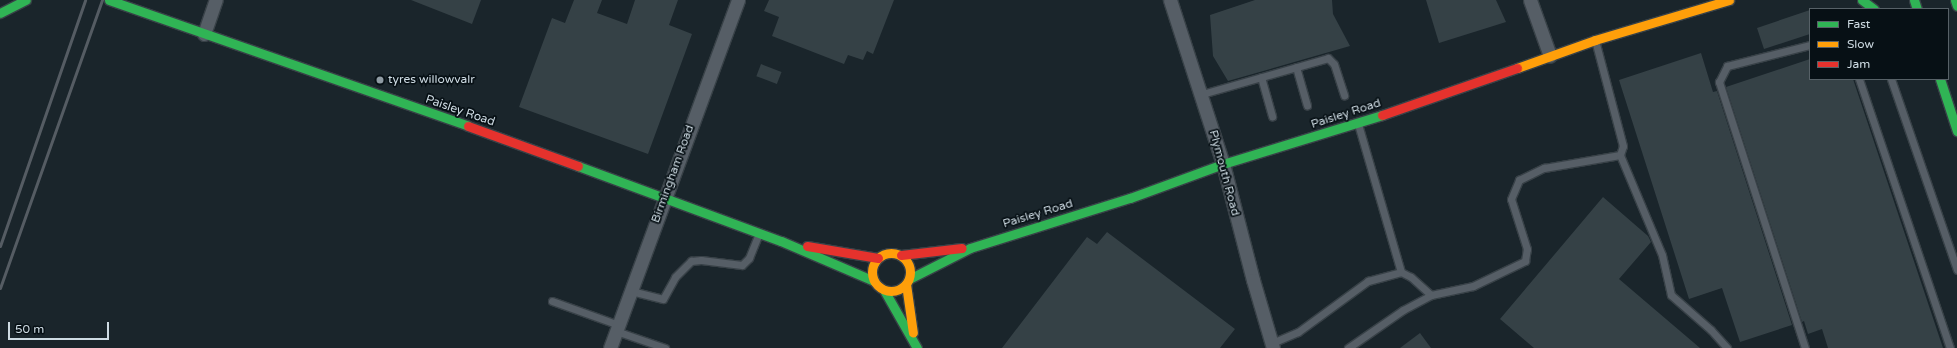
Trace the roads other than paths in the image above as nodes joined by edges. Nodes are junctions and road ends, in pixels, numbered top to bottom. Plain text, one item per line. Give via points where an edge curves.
1 (26, 0) edge
2 (109, 0) edge
3 (216, 0) edge
4 (738, 0) edge
5 (1170, 0) edge
6 (1530, 0) edge
7 (1729, 0) edge
8 (1862, 0) edge
9 (1955, 0) edge
10 (1957, 6) edge
11 (1873, 8) edge
12 (0, 13) edge
13 (204, 34) junction
14 (1595, 40) junction
15 (1809, 45) edge
16 (1550, 56) junction
17 (1296, 67) junction
18 (1261, 77) junction
19 (1859, 80) edge
20 (1891, 80) edge
21 (1940, 80) edge
22 (1202, 94) junction
23 (1344, 95) dead end
24 (1307, 105) dead end
25 (1272, 116) dead end
26 (1358, 124) junction
27 (1957, 131) edge
28 (1620, 155) junction
29 (1223, 164) junction
30 (664, 197) junction
31 (759, 233) junction
32 (781, 241) junction
33 (970, 248) junction
34 (901, 255) junction
35 (878, 258) junction
36 (1957, 270) edge
37 (1401, 272) junction
38 (874, 281) junction
39 (908, 282) junction
40 (884, 290) junction
41 (631, 291) junction
42 (1431, 295) junction
43 (552, 301) dead end
44 (618, 328) junction
45 (1272, 345) edge
46 (916, 346) edge
47 (610, 348) edge
48 (665, 348) edge
49 (1348, 348) edge
50 (1727, 348) edge
51 (1805, 348) edge
52 (1950, 348) edge

1 - 12 main road
2 - 13 main road, Paisley Road
3 - 13 street
4 - 30 street, Birmingham Road
5 - 22 street, Plymouth Road
6 - 16 street
7 - 14 main road, Paisley Road
8 - 11 main road
9 - 10 main road
13 - 30 main road, Paisley Road
14 - 16 main road, Paisley Road
14 - 28 lane via 1623,146
15 - 51 lane via 1727,66 1719,82
16 - 26 main road, Paisley Road
17 - 18 lane
17 - 23 lane via 1328,58 1334,64
17 - 24 lane
18 - 22 lane
18 - 25 lane
19 - 52 lane
20 - 36 lane
21 - 27 main road
22 - 29 street, Plymouth Road
26 - 29 main road, Paisley Road
26 - 37 lane
28 - 42 lane via 1544,168 1519,180 1511,199 1527,249 1525,261 1473,286
28 - 50 lane via 1662,255 1671,296 1711,330
29 - 33 main road, Paisley Road via 1130,198
29 - 45 street, Plymouth Road
30 - 31 main road, Paisley Road
30 - 41 street, Birmingham Road
31 - 32 main road, Paisley Road
31 - 41 lane via 749,258 742,265 691,261 675,277 663,299
32 - 35 main road, Paisley Road
32 - 38 main road, Paisley Road
33 - 34 main road, Paisley Road
33 - 39 main road, Paisley Road
34 - 35 main road via 891,252
34 - 39 main road via 909,263
35 - 38 main road via 872,269
37 - 42 lane via 1411,277
37 - 45 lane via 1368,281 1298,332
38 - 40 main road
39 - 40 main road via 896,291
39 - 46 main road
40 - 46 main road
41 - 44 street, Birmingham Road
42 - 49 lane via 1402,310
43 - 44 lane
44 - 47 street, Birmingham Road
44 - 48 lane

